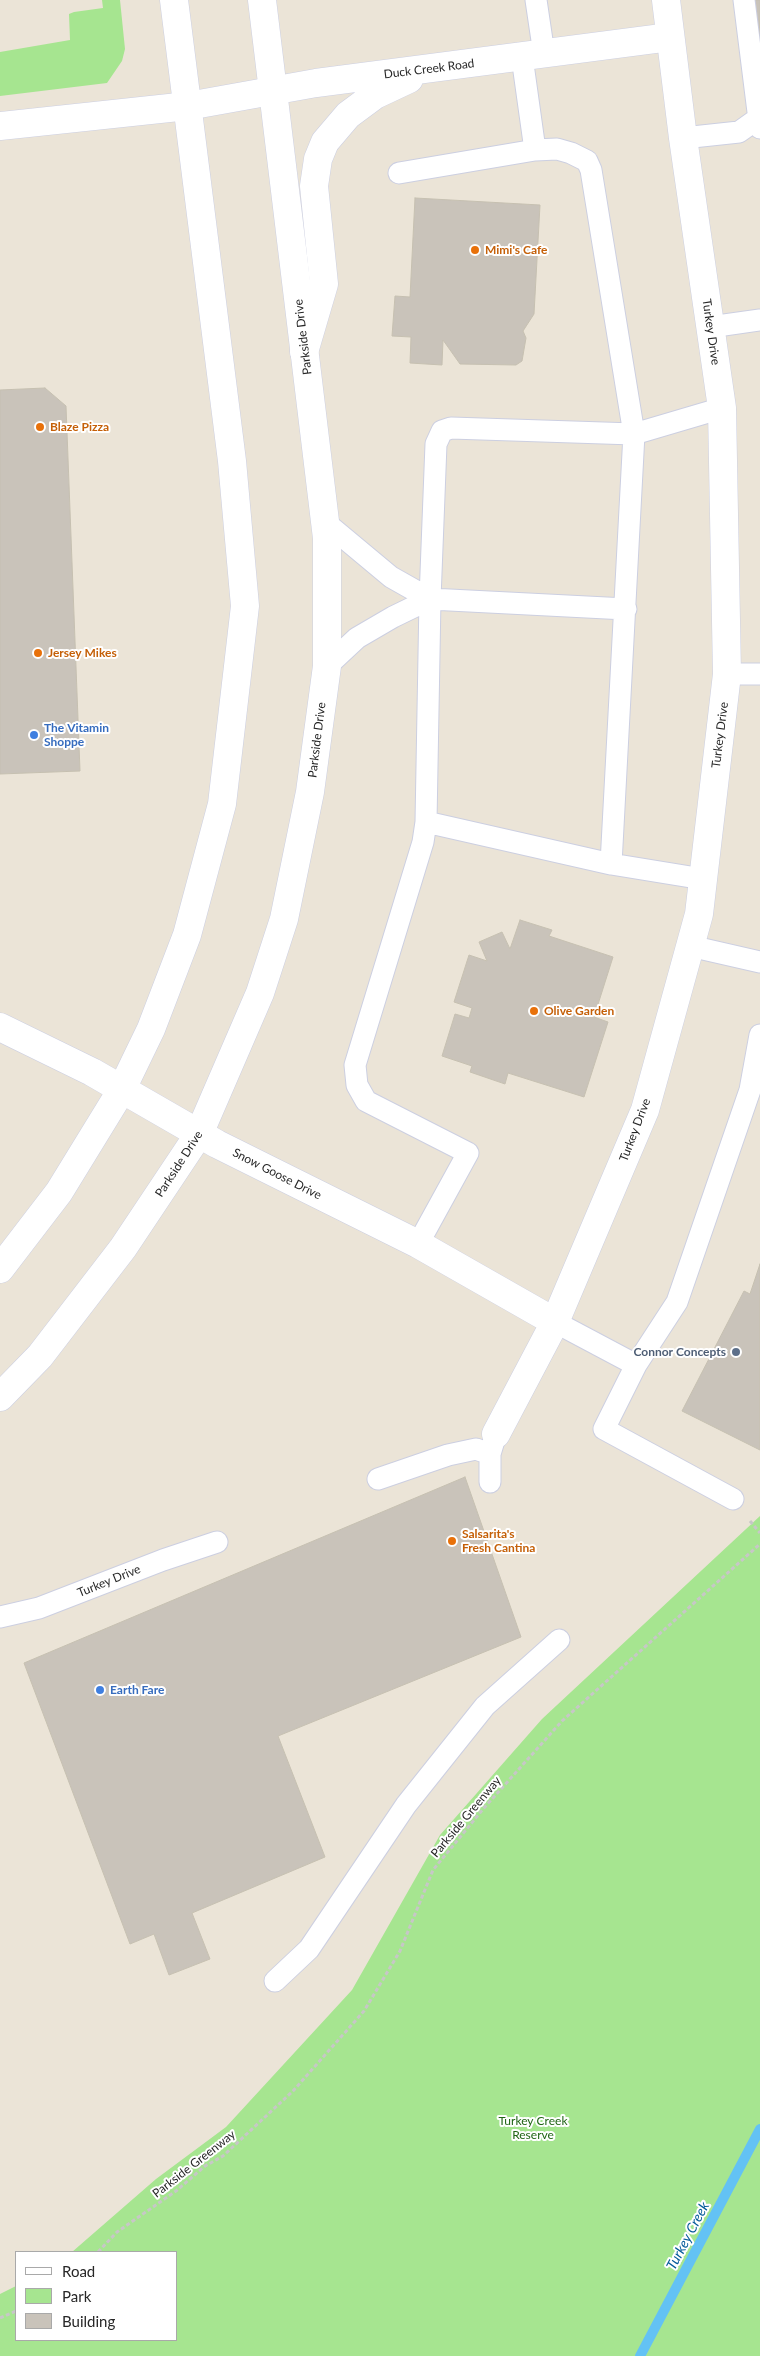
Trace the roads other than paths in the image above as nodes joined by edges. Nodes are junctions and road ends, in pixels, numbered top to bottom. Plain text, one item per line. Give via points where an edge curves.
1 (174, 0) edge
2 (262, 0) edge
3 (536, 0) edge
4 (666, 0) edge
5 (744, 0) edge
6 (670, 37) junction
7 (533, 55) junction
8 (430, 68) junction
9 (273, 92) junction
10 (188, 106) junction
11 (759, 121) edge
12 (0, 126) edge
13 (683, 138) junction
14 (535, 150) junction
15 (399, 173) dead end
16 (760, 320) edge
17 (710, 327) junction
18 (304, 352) junction
19 (722, 408) junction
20 (634, 434) junction
21 (325, 522) junction
22 (430, 600) junction
23 (626, 609) junction
24 (327, 666) junction
25 (727, 674) junction
26 (760, 674) edge
27 (426, 822) junction
28 (611, 864) junction
29 (703, 879) junction
30 (690, 946) junction
31 (760, 962) edge
32 (0, 1027) edge
33 (760, 1035) edge
34 (757, 1066) edge
35 (121, 1090) junction
36 (200, 1134) junction
37 (418, 1244) junction
38 (0, 1269) edge
39 (555, 1322) junction
40 (636, 1364) junction
41 (0, 1397) edge
42 (493, 1444) junction
43 (378, 1479) dead end
44 (490, 1482) dead end
45 (733, 1499) dead end
46 (217, 1542) dead end
47 (0, 1617) edge
48 (559, 1640) dead end
49 (275, 1980) dead end

1 - 10 street
2 - 9 street, Parkside Drive
3 - 7 lane
4 - 6 street, Turkey Drive
5 - 11 lane
6 - 7 street, Duck Creek Road
6 - 13 street, Turkey Drive
7 - 8 street, Duck Creek Road
7 - 14 lane
8 - 9 street, Duck Creek Road
8 - 18 street via 375,95 348,115 326,142 318,159 314,186 324,284
9 - 10 street, Duck Creek Road
9 - 18 street, Parkside Drive
10 - 12 street, Duck Creek Road
10 - 35 street via 231,451 245,606 222,804 187,935 151,1030
11 - 13 lane via 739,132
13 - 17 street, Turkey Drive
14 - 15 lane
14 - 20 lane via 557,149 571,153 587,161 591,170
16 - 17 lane
17 - 19 street, Turkey Drive
18 - 21 street, Parkside Drive
19 - 20 lane
19 - 25 street, Turkey Drive
20 - 22 lane via 451,428 442,431 436,444
20 - 23 lane
21 - 22 lane via 391,577
21 - 24 street, Parkside Drive
22 - 23 lane
22 - 24 lane via 357,638
22 - 27 lane
23 - 28 lane
24 - 36 street, Parkside Drive via 310,792 284,919 260,993
25 - 26 lane
25 - 29 street, Turkey Drive
27 - 28 lane
27 - 37 lane via 423,842 355,1065 357,1085 366,1101 468,1153
28 - 29 lane
29 - 30 street, Turkey Drive via 699,914
30 - 31 lane
30 - 39 street, Turkey Drive via 645,1110
32 - 35 street, Snow Goose Drive via 92,1072
33 - 34 lane
34 - 40 lane via 676,1302
35 - 36 street, Snow Goose Drive
35 - 38 street via 59,1192
36 - 37 street, Snow Goose Drive
36 - 41 street, Parkside Drive via 111,1263 40,1356
37 - 39 street, Snow Goose Drive
39 - 40 lane
39 - 42 street, Turkey Drive
40 - 45 lane via 604,1429
42 - 43 lane via 448,1455
42 - 44 lane
46 - 47 lane, Turkey Drive via 40,1608
48 - 49 lane via 485,1706 406,1805 309,1949

